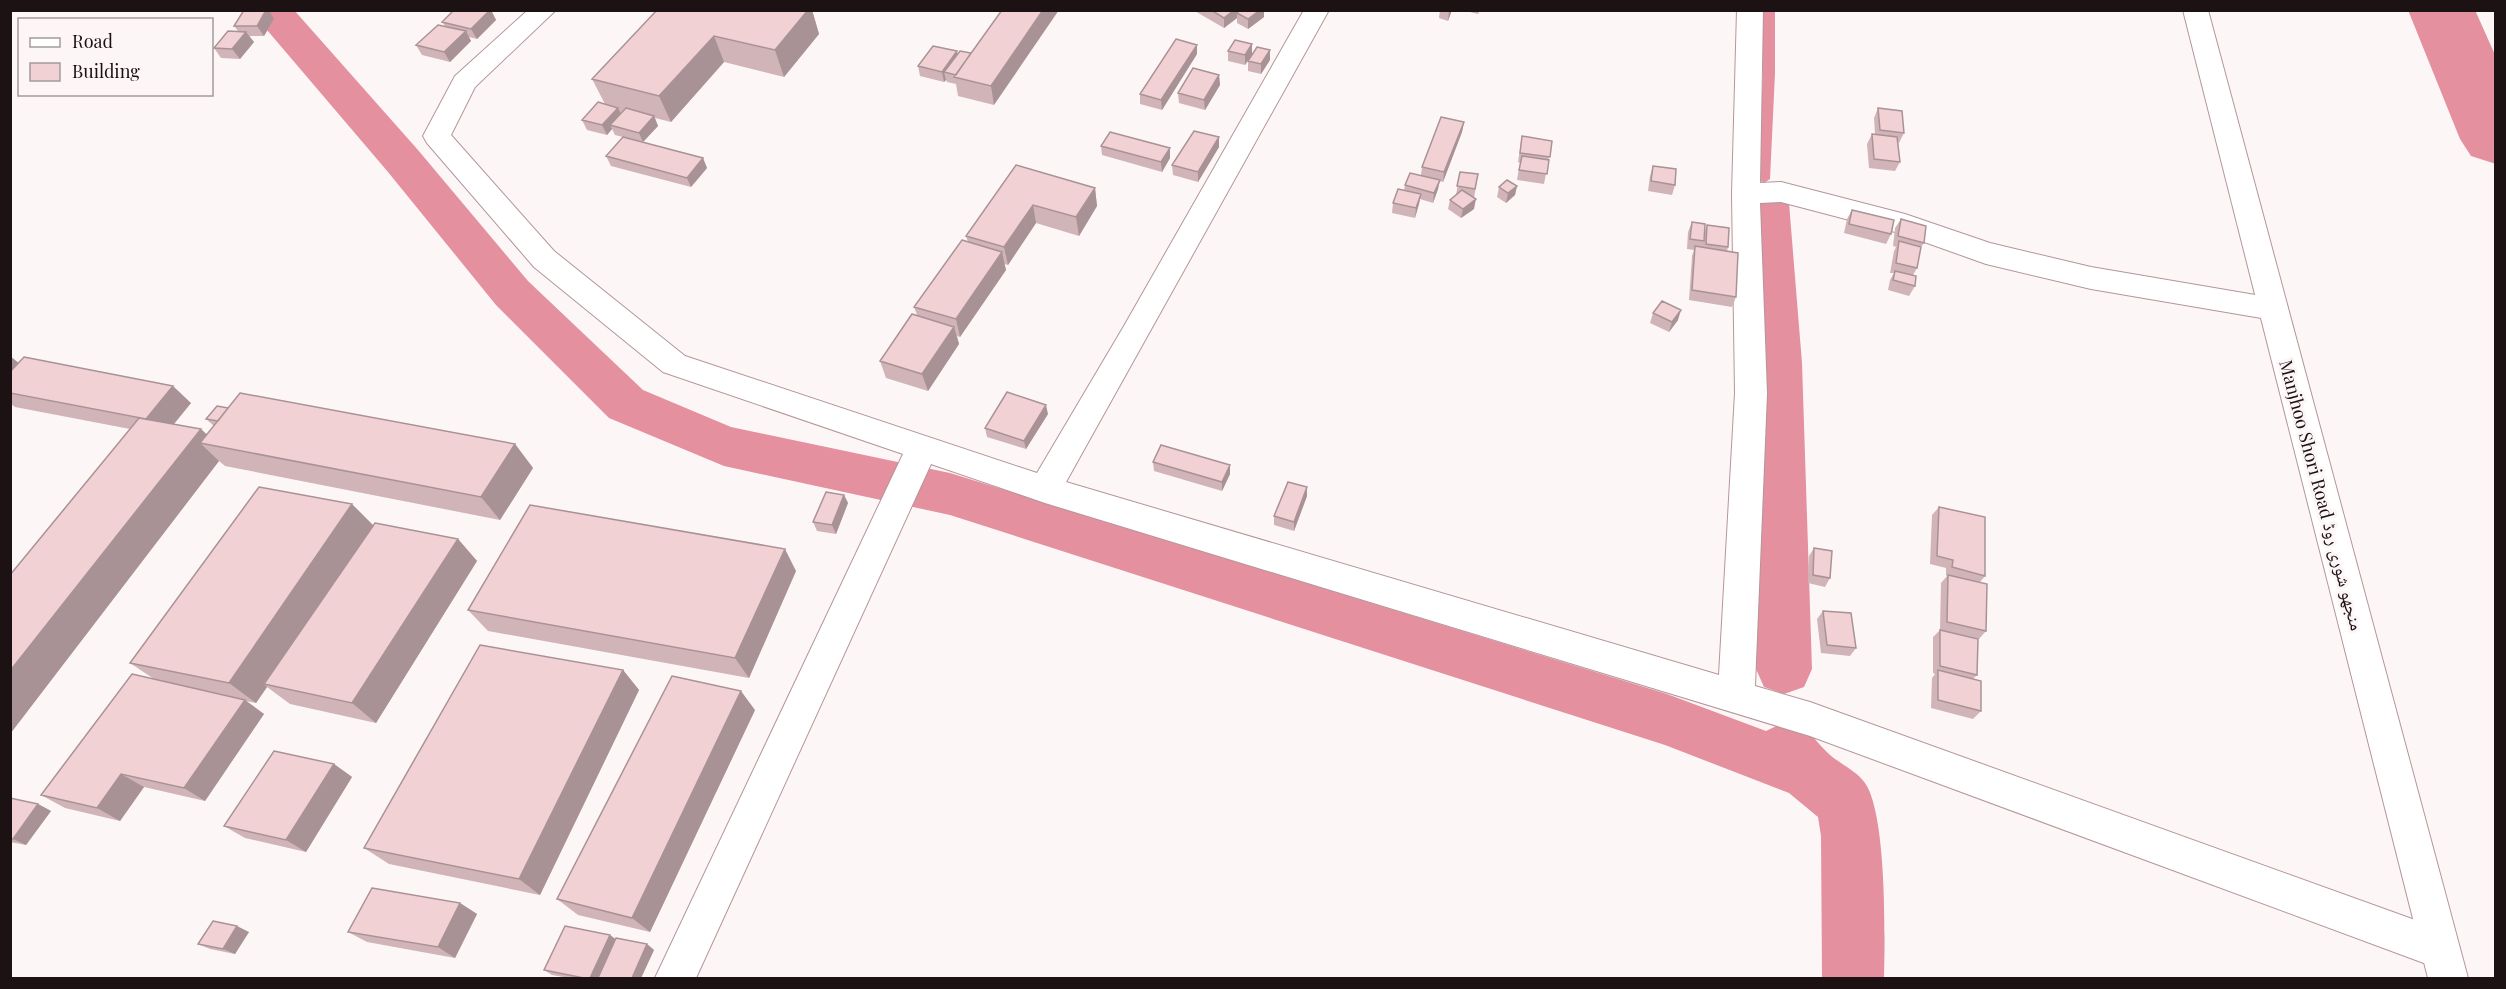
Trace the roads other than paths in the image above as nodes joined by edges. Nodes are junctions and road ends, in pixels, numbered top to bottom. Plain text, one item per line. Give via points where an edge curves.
1 (544, 10) edge
2 (1317, 10) edge
3 (1750, 10) edge
4 (2195, 10) edge
5 (1746, 194) junction
6 (2273, 309) junction
7 (923, 447) junction
8 (1045, 489) junction
9 (1736, 697) junction
10 (2444, 964) edge
11 (675, 978) edge

1 - 7 street via 464,82 437,136 544,259 674,364
2 - 8 street
3 - 5 street
4 - 6 street, Manjhoo Shori Road منجھو شوری روڈ
5 - 6 street via 1781,192 1905,224 1986,253 2091,278
5 - 9 street via 1751,393
6 - 10 street, Manjhoo Shori Road منجھو شوری روڈ
7 - 8 street
7 - 11 street
8 - 9 street
9 - 10 street via 1810,719

